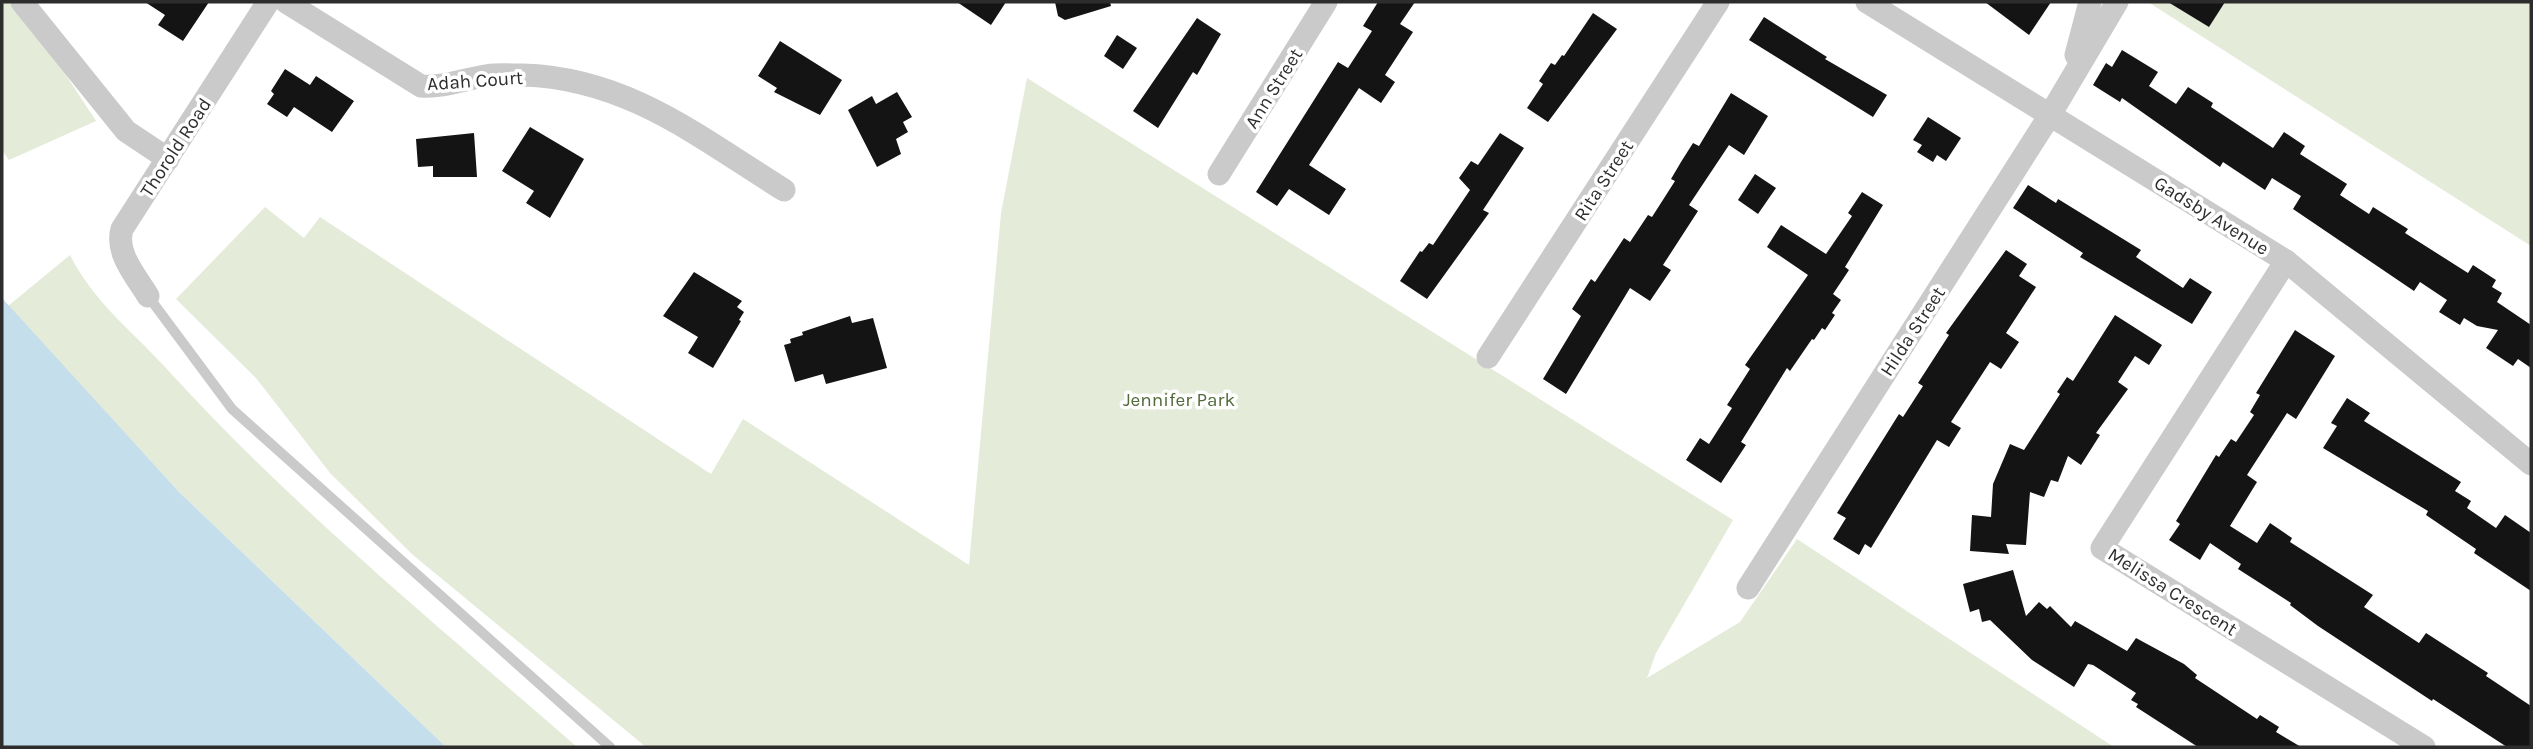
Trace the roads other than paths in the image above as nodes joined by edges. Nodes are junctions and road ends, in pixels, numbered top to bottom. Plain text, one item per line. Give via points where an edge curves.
1 (22, 2) edge
2 (268, 2) edge
3 (286, 2) edge
4 (1326, 2) edge
5 (1718, 2) edge
6 (1867, 2) edge
7 (2090, 2) edge
8 (2117, 2) edge
9 (2074, 72) junction
10 (2050, 114) junction
11 (168, 159) junction
12 (1219, 174) dead end
13 (784, 190) dead end
14 (2286, 261) junction
15 (148, 296) joint
16 (1488, 357) dead end
17 (2531, 464) edge
18 (1748, 588) dead end
19 (610, 747) edge
20 (2424, 747) edge

1 - 11 street via 126,131
2 - 11 street, Thorold Road
3 - 13 street, Adah Court via 421,86 489,75 523,75 576,80 613,91 670,119
4 - 12 street, Ann Street
5 - 16 street, Rita Street
6 - 10 street, Gadsby Avenue
7 - 9 street, Hilda Street
8 - 9 street, Hilda Street
9 - 10 street, Hilda Street
10 - 14 street, Gadsby Avenue
10 - 18 street, Hilda Street
11 - 15 street, Thorold Road via 120,237 124,255
14 - 17 street, Gadsby Avenue
14 - 20 street, Melissa Crescent via 2102,548
15 - 19 lane via 232,409

